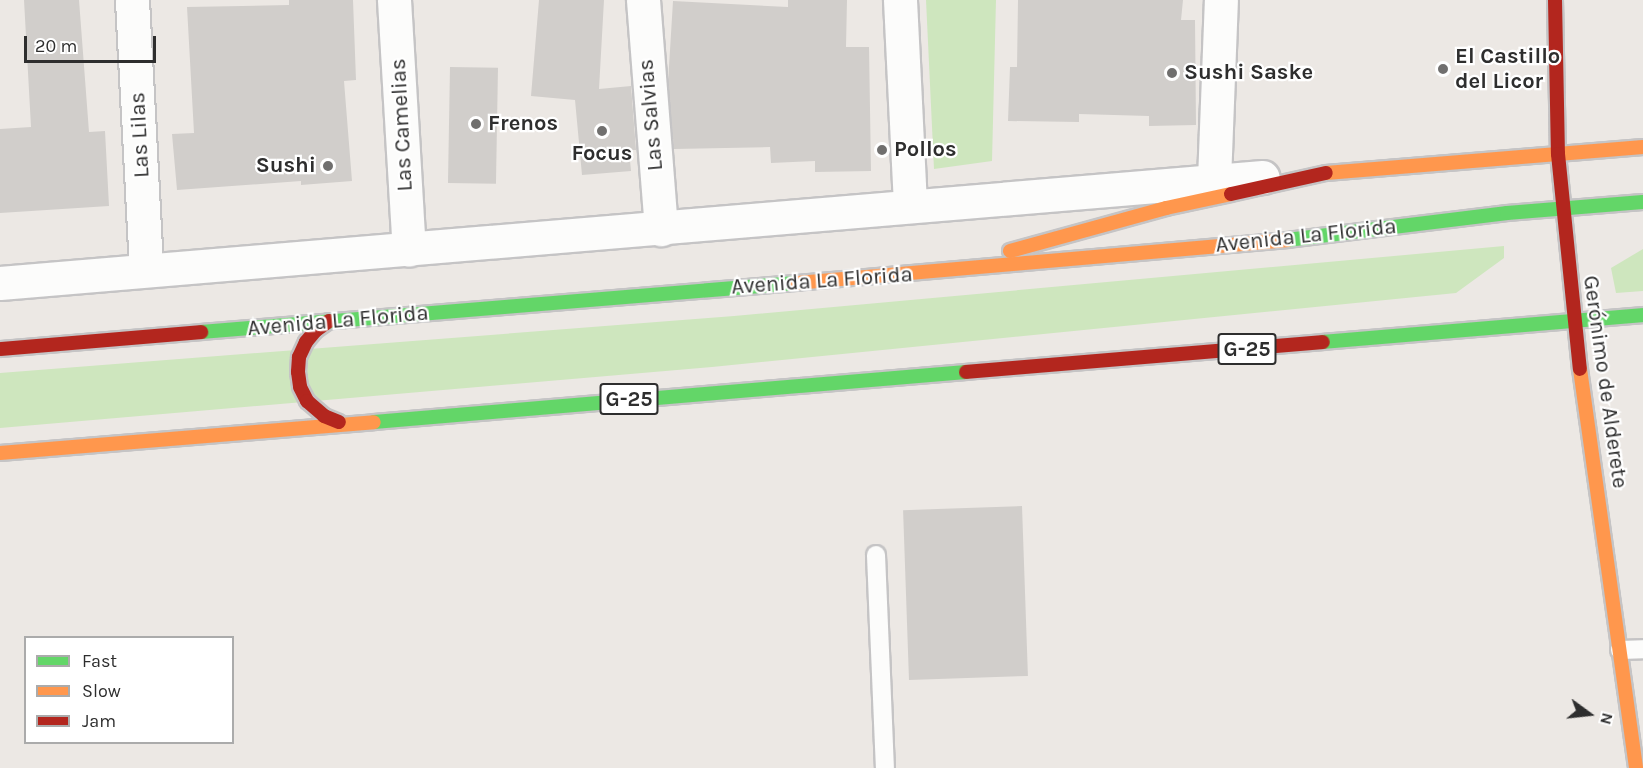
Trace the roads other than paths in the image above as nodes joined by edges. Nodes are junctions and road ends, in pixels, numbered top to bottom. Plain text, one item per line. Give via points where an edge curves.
1 (132, 0) edge
2 (394, 0) edge
3 (643, 0) edge
4 (900, 0) edge
5 (1221, 0) edge
6 (1555, 0) edge
7 (1643, 147) edge
8 (1558, 154) junction
9 (1326, 173) junction
10 (1215, 180) junction
11 (1643, 202) edge
12 (910, 206) junction
13 (1563, 208) junction
14 (661, 229) junction
15 (410, 250) junction
16 (146, 270) junction
17 (935, 272) junction
18 (0, 283) edge
19 (1643, 315) edge
20 (328, 321) junction
21 (1573, 321) junction
22 (0, 349) edge
23 (339, 422) junction
24 (0, 453) edge
25 (876, 555) dead end
26 (1643, 649) edge
27 (1620, 650) junction
28 (885, 768) edge
29 (1636, 768) edge

1 - 16 street, Las Lilas
2 - 15 street, Las Camelias
3 - 14 street, Las Salvias
4 - 12 street
5 - 10 street
6 - 8 main road, Gerónimo de Alderete
7 - 8 main road
8 - 9 main road
8 - 13 main road, Gerónimo de Alderete
9 - 10 street
9 - 17 main road via 1166,208
10 - 12 street
11 - 13 main road, Avenida La Florida
12 - 14 street
13 - 17 main road, Avenida La Florida via 1294,239
13 - 21 main road, Gerónimo de Alderete
14 - 15 street
15 - 16 street
16 - 18 street
17 - 20 main road, Avenida La Florida
19 - 21 main road, G-25
20 - 22 main road, Avenida La Florida
20 - 23 main road via 306,342 298,372 307,401 324,416
21 - 23 main road, G-25
21 - 27 main road, Gerónimo de Alderete
23 - 24 main road, G-25
25 - 28 lane
26 - 27 lane
27 - 29 main road, Gerónimo de Alderete

